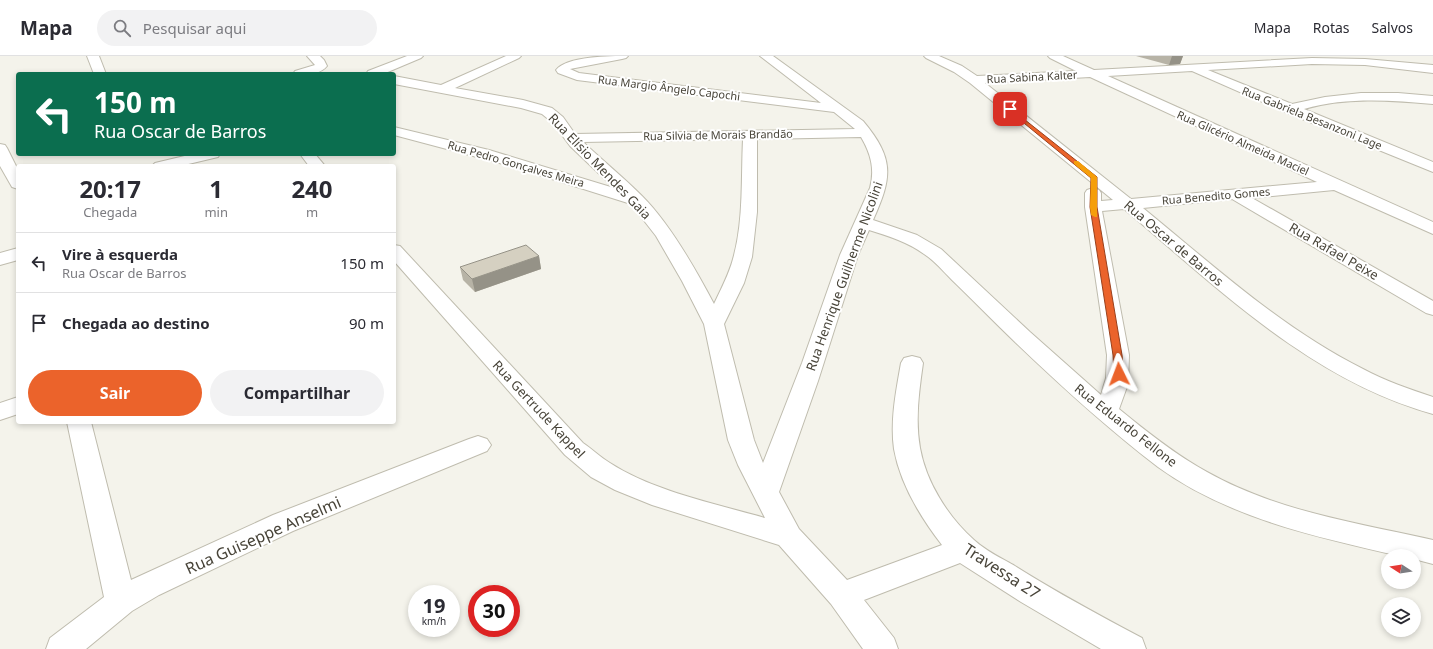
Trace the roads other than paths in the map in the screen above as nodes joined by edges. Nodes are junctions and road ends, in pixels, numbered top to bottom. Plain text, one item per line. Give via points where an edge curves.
1 (93, 56) edge
2 (313, 56) edge
3 (418, 56) edge
4 (515, 56) edge
5 (622, 56) edge
6 (766, 56) edge
7 (930, 56) edge
8 (1054, 56) edge
9 (1192, 68) junction
10 (1433, 69) edge
11 (99, 72) edge
12 (306, 72) edge
13 (377, 72) edge
14 (1090, 74) junction
15 (396, 80) edge
16 (974, 80) junction
17 (442, 89) junction
18 (1256, 95) junction
19 (1433, 100) edge
20 (1316, 102) junction
21 (1290, 109) junction
22 (839, 110) junction
23 (396, 131) edge
24 (866, 133) junction
25 (750, 135) junction
26 (571, 138) junction
27 (0, 148) edge
28 (204, 156) edge
29 (309, 156) edge
30 (3, 164) edge
31 (169, 164) edge
32 (315, 164) edge
33 (1433, 167) edge
34 (1094, 177) junction
35 (16, 181) edge
36 (1338, 185) junction
37 (1234, 194) junction
38 (637, 200) junction
39 (1128, 204) junction
40 (1093, 207) junction
41 (863, 222) junction
42 (1433, 229) edge
43 (396, 252) edge
44 (16, 255) edge
45 (0, 259) edge
46 (1433, 309) edge
47 (714, 324) junction
48 (912, 363) dead end
49 (16, 406) edge
50 (1433, 406) edge
51 (1106, 411) junction
52 (0, 412) edge
53 (79, 424) edge
54 (478, 445) dead end
55 (766, 492) junction
56 (789, 537) junction
57 (964, 549) junction
58 (1433, 552) edge
59 (842, 595) junction
60 (121, 602) junction
61 (62, 649) edge
62 (882, 649) edge
63 (1130, 649) edge

1 - 11 street
2 - 12 street via 321,66
3 - 13 street
4 - 17 street
5 - 22 street, Rua Margio Ângelo Capochi via 574,64 562,70 577,76
6 - 22 street, Rua Henrique Guilherme Nicolini
7 - 16 street, Rua Oscar de Barros
8 - 14 street, Rua Glicério Almeida Maciel
9 - 10 street, Rua Sabina Kalter via 1334,61
9 - 14 street, Rua Sabina Kalter
9 - 18 street, Rua Gabriela Besanzoni Lage
14 - 16 street, Rua Sabina Kalter
14 - 36 street, Rua Glicério Almeida Maciel
15 - 17 street, Rua Elísio Mendes Gaia
16 - 34 street, Rua Oscar de Barros
17 - 26 street, Rua Elísio Mendes Gaia via 547,111 558,120
18 - 20 street
18 - 21 street, Rua Gabriela Besanzoni Lage
19 - 20 street via 1385,98
20 - 21 street
21 - 33 street, Rua Gabriela Besanzoni Lage
22 - 24 street, Rua Henrique Guilherme Nicolini
23 - 38 street, Rua Pedro Gonçalves Meira via 483,153
24 - 25 street, Rua Silvia de Morais Brandão
24 - 41 street, Rua Henrique Guilherme Nicolini via 876,152 880,178
25 - 26 street, Rua Silvia de Morais Brandão
25 - 47 street via 747,236 743,258
26 - 38 street, Rua Elísio Mendes Gaia
27 - 30 street
28 - 31 street
29 - 32 street
30 - 35 street
34 - 39 street, Rua Oscar de Barros
34 - 40 street
36 - 37 street, Rua Benedito Gomes
36 - 42 street, Rua Glicério Almeida Maciel
37 - 39 street, Rua Benedito Gomes
37 - 46 street, Rua Rafael Peixe
38 - 47 street, Rua Elísio Mendes Gaia via 664,235
39 - 40 street, Rua Benedito Gomes
39 - 50 street, Rua Oscar de Barros via 1218,279 1305,346 1342,369 1381,388
40 - 51 street via 1118,355 1119,374
41 - 51 street, Rua Eduardo Fellone via 912,240 940,256 1031,345
41 - 55 street, Rua Henrique Guilherme Nicolini
43 - 56 street, Rua Gertrude Kappel via 574,449 600,470 662,498
44 - 45 street
47 - 55 street, Rua Elísio Mendes Gaia via 741,440
48 - 57 street, Travessa 27 via 905,430 907,449 918,485 942,524
49 - 52 street
51 - 58 street, Rua Eduardo Fellone via 1170,461 1200,481 1227,494 1317,524
53 - 60 street
54 - 60 street, Rua Guiseppe Anselmi via 283,523 148,586
55 - 56 street, Rua Elísio Mendes Gaia
56 - 59 street, Rua Elísio Mendes Gaia
57 - 59 street
57 - 63 street, Travessa 27
59 - 62 street, Rua Elísio Mendes Gaia
60 - 61 street, Rua Guiseppe Anselmi

